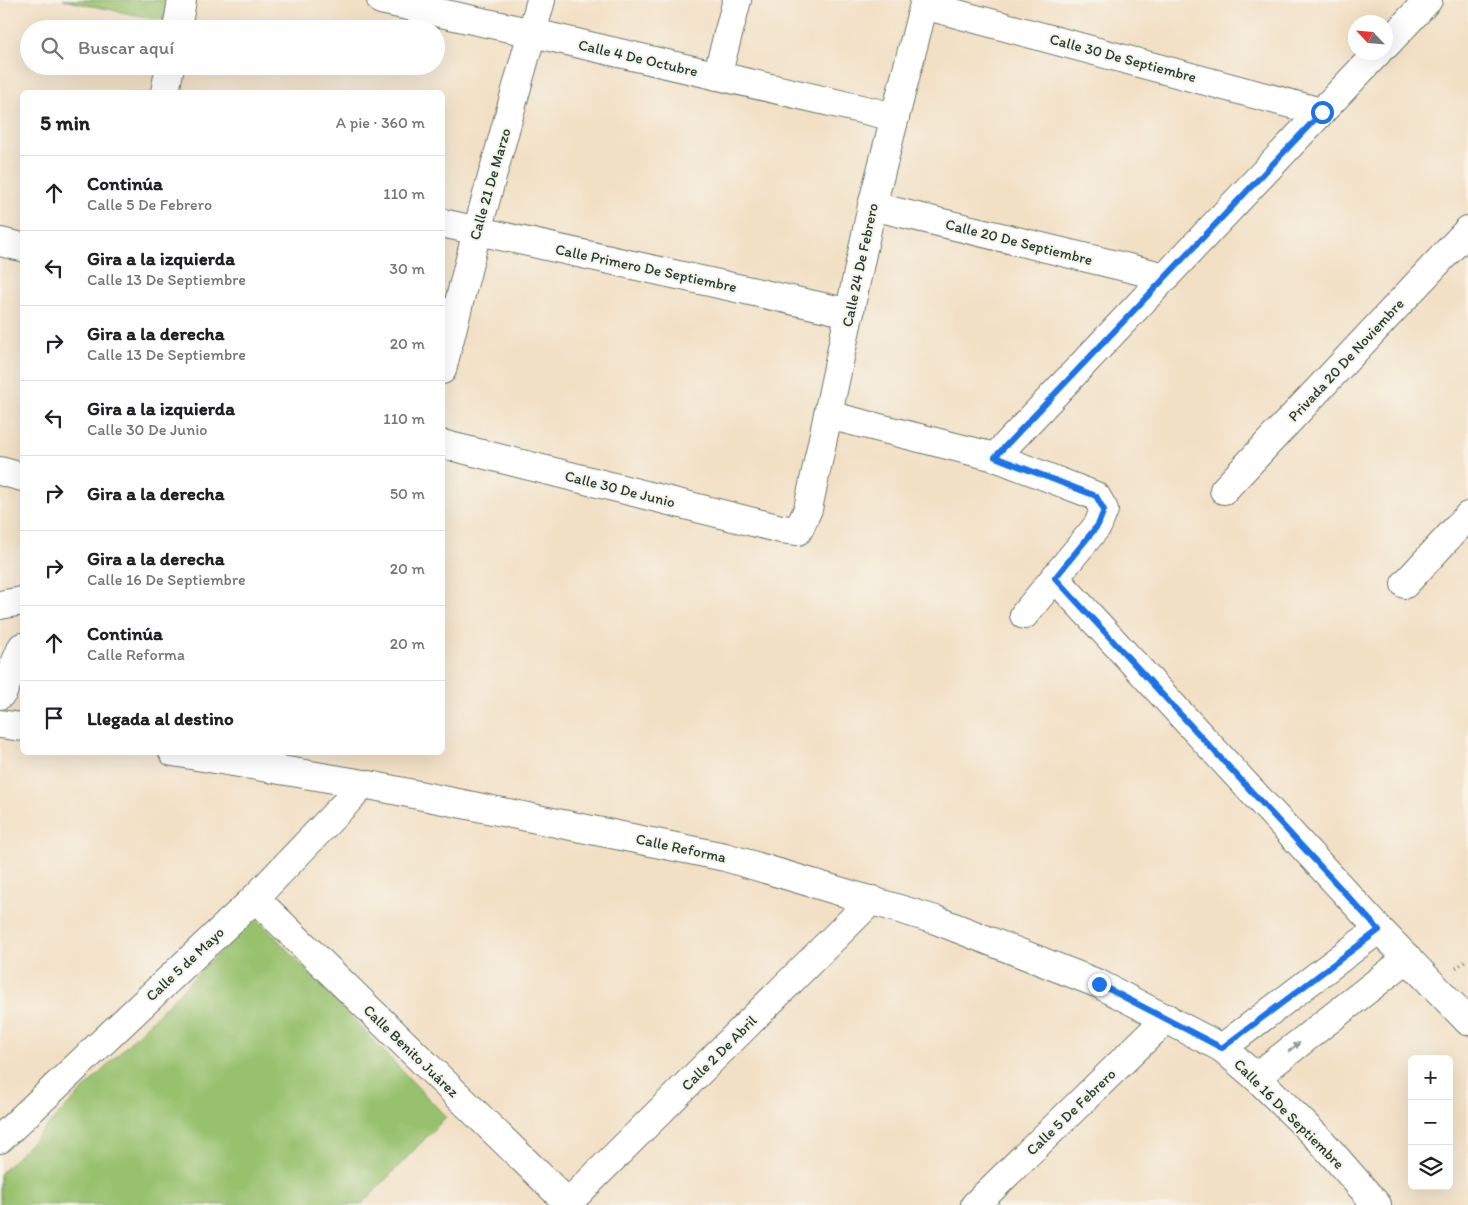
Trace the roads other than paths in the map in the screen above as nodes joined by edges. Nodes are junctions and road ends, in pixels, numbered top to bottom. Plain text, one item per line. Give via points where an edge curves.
1 (182, 0) edge
2 (381, 0) edge
3 (542, 0) edge
4 (737, 0) edge
5 (1428, 0) edge
6 (925, 2) edge
7 (179, 20) edge
8 (533, 33) junction
9 (1393, 37) edge
10 (1371, 60) edge
11 (168, 75) edge
12 (717, 76) junction
13 (165, 90) edge
14 (1322, 112) junction
15 (895, 118) junction
16 (872, 206) junction
17 (445, 224) edge
18 (1468, 230) edge
19 (477, 231) junction
20 (0, 242) edge
21 (20, 247) edge
22 (1166, 277) junction
23 (850, 313) junction
24 (445, 358) edge
25 (828, 415) junction
26 (445, 445) edge
27 (995, 457) junction
28 (0, 471) edge
29 (20, 477) edge
30 (1224, 490) dead end
31 (1468, 516) edge
32 (798, 531) joint
33 (1055, 578) junction
34 (1405, 584) dead end
35 (20, 601) edge
36 (0, 605) edge
37 (1024, 615) dead end
38 (20, 652) edge
39 (0, 695) edge
40 (0, 724) edge
41 (20, 728) edge
42 (191, 755) edge
43 (364, 784) junction
44 (255, 898) junction
45 (872, 900) junction
46 (1379, 930) junction
47 (1408, 958) junction
48 (1166, 1018) junction
49 (1468, 1021) edge
50 (1222, 1048) junction
51 (1256, 1077) junction
52 (0, 1139) edge
53 (567, 1204) edge
54 (975, 1205) edge
55 (1377, 1205) edge

1 - 7 street
2 - 8 street, Calle 4 De Octubre
3 - 8 street, Calle 21 De Marzo
4 - 12 street
5 - 9 street
6 - 14 street, Calle 30 De Septiembre
6 - 15 street, Calle 24 De Febrero
8 - 12 street, Calle 4 De Octubre
8 - 19 street, Calle 21 De Marzo
10 - 14 street
11 - 13 street
12 - 15 street, Calle 4 De Octubre
14 - 22 street
15 - 16 street, Calle 24 De Febrero
16 - 22 street, Calle 20 De Septiembre
16 - 23 street, Calle 24 De Febrero
17 - 19 street, Calle Primero De Septiembre
18 - 30 street, Privada 20 De Noviembre
19 - 23 street, Calle Primero De Septiembre
19 - 24 street, Calle 21 De Marzo
20 - 21 street
22 - 27 street
23 - 25 street, Calle 24 De Febrero
25 - 27 street
25 - 32 street, Calle 24 De Febrero via 808,509
26 - 32 street, Calle 30 De Junio
27 - 33 street via 1096,496 1104,510 1098,525
28 - 29 street
31 - 34 street
33 - 37 street
33 - 46 street
35 - 36 street
38 - 39 street
40 - 41 street
42 - 43 street, Calle Reforma
43 - 44 street, Calle 5 de Mayo
43 - 45 street, Calle Reforma via 725,857
44 - 52 street, Calle 5 de Mayo
44 - 53 street, Calle Benito Juárez
45 - 48 street, Calle Reforma via 936,920 1099,984
45 - 53 street, Calle 2 De Abril
46 - 47 street
46 - 50 street
47 - 49 street
51 -> 47 street
48 - 50 street, Calle 16 De Septiembre
48 - 54 street, Calle 5 De Febrero
50 - 51 street, Calle 16 De Septiembre
51 - 55 street, Calle 16 De Septiembre via 1321,1141

